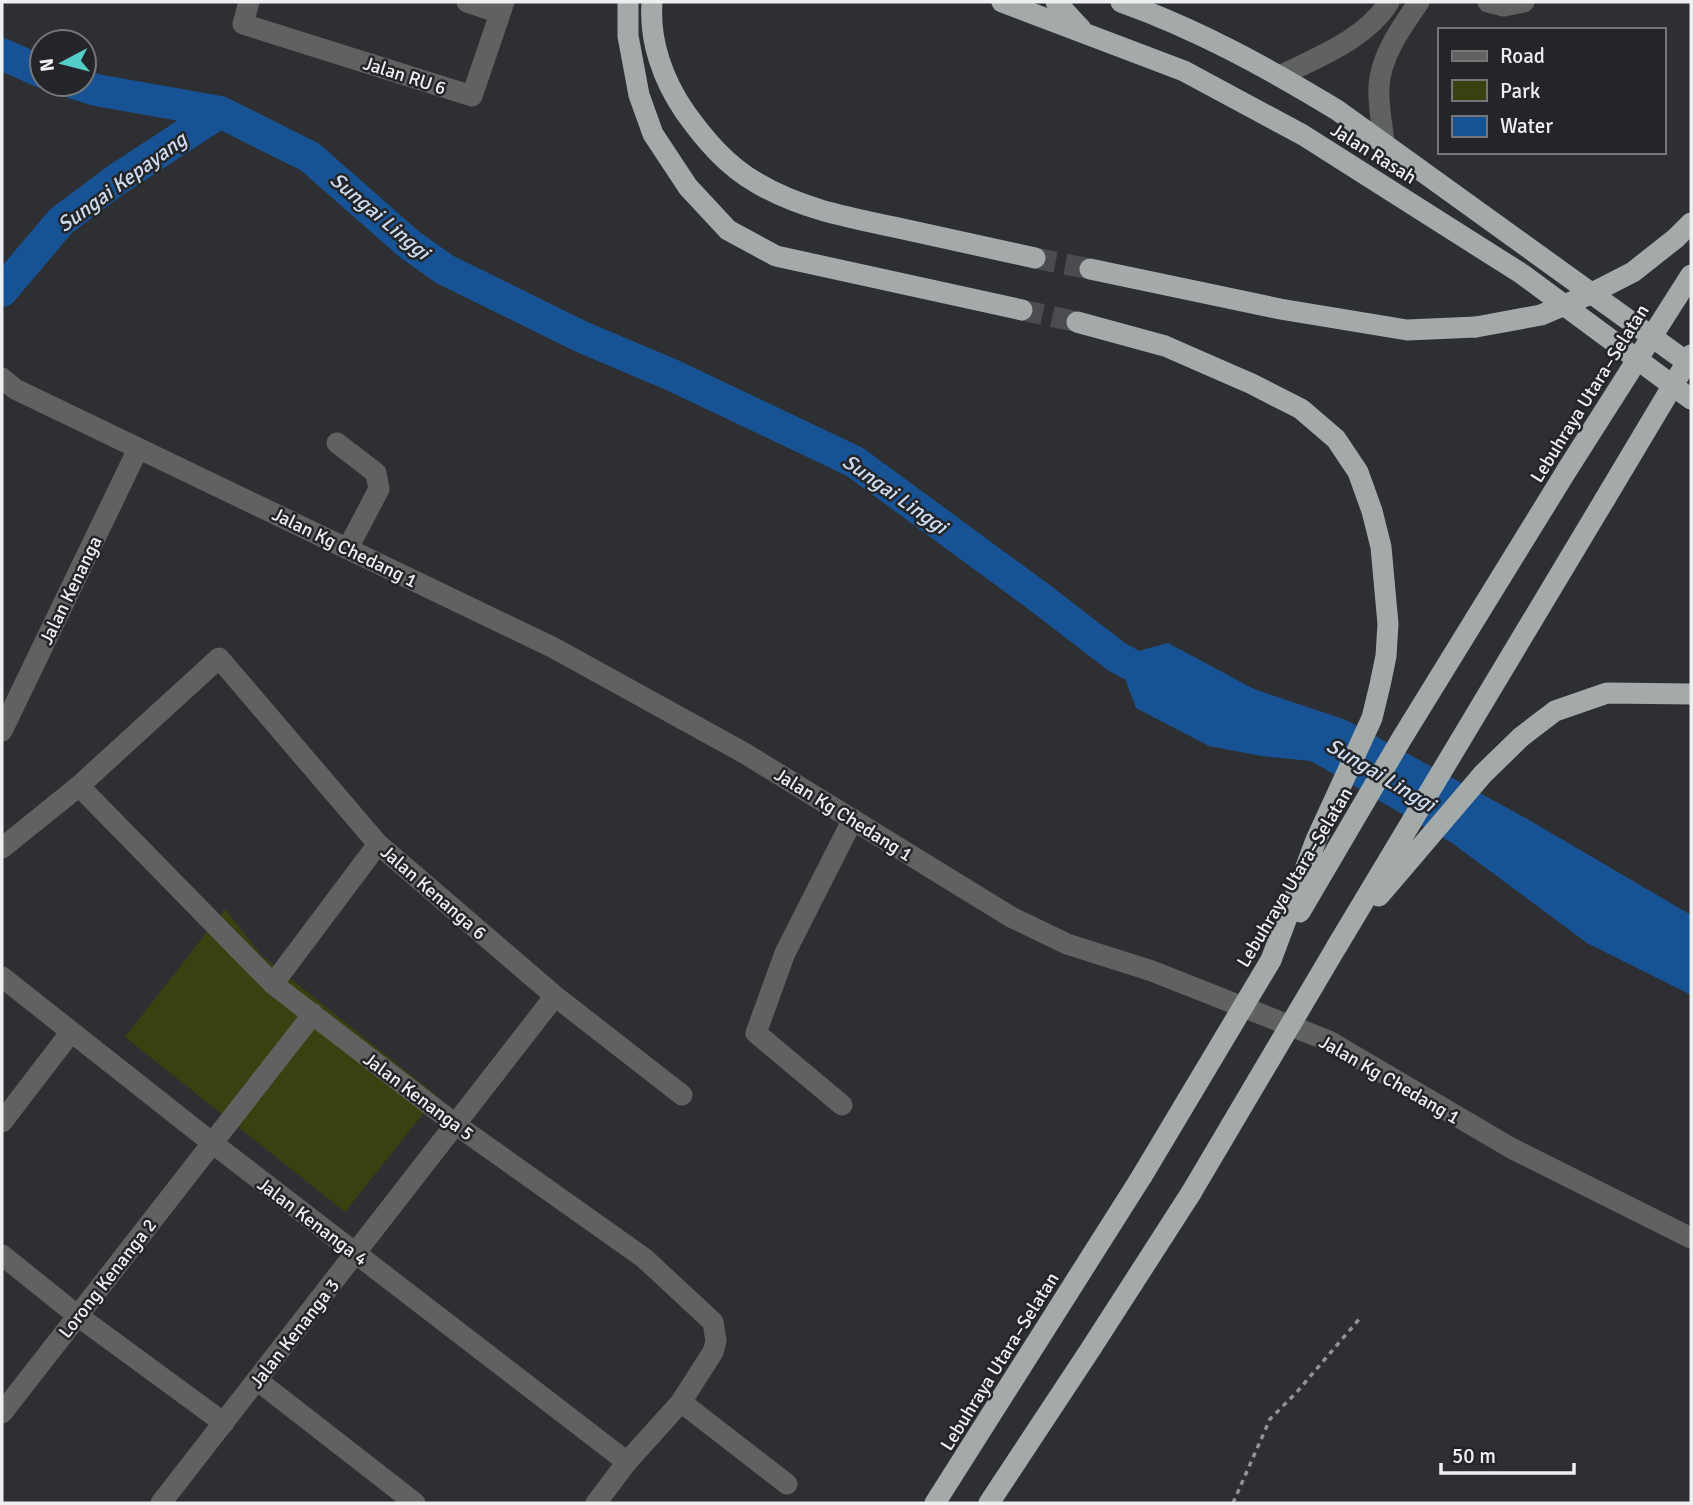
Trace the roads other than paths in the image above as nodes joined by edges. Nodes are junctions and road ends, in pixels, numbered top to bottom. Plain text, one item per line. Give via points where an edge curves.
1 (249, 2) edge
2 (467, 2) edge
3 (627, 2) edge
4 (1002, 2) edge
5 (1056, 2) edge
6 (1121, 2) edge
7 (1153, 2) edge
8 (1389, 2) edge
9 (1419, 2) edge
10 (502, 7) edge
11 (654, 8) edge
12 (1175, 21) junction
13 (1083, 31) junction
14 (1280, 76) junction
15 (1384, 142) junction
16 (1691, 223) edge
17 (1035, 258) tunnel mouth
18 (1090, 269) tunnel mouth
19 (1691, 275) edge
20 (1022, 310) tunnel mouth
21 (1077, 322) tunnel mouth
22 (1691, 355) edge
23 (1691, 365) edge
24 (2, 378) edge
25 (1691, 399) edge
26 (337, 443) dead end
27 (138, 449) junction
28 (348, 548) junction
29 (1691, 694) edge
30 (2, 731) edge
31 (79, 786) junction
32 (853, 819) junction
33 (378, 844) junction
34 (2, 848) edge
35 (1337, 946) junction
36 (1271, 960) junction
37 (2, 977) edge
38 (273, 984) junction
39 (555, 996) junction
40 (313, 1014) junction
41 (71, 1032) junction
42 (682, 1095) dead end
43 (842, 1105) dead end
44 (2, 1122) edge
45 (455, 1124) junction
46 (211, 1142) junction
47 (1691, 1238) edge
48 (355, 1253) junction
49 (2, 1255) edge
50 (78, 1316) junction
51 (257, 1380) junction
52 (681, 1402) junction
53 (2, 1413) edge
54 (224, 1423) junction
55 (627, 1462) junction
56 (788, 1484) dead end
57 (161, 1503) edge
58 (415, 1503) edge
59 (596, 1503) edge
60 (935, 1503) edge
61 (989, 1503) edge

1 - 10 street, Jalan RU 6 via 243,24 472,96
2 - 10 street
3 - 20 highway via 639,94 653,134 688,187 728,230 776,256
4 - 13 highway, Jalan Rasah
5 - 13 highway
6 - 12 highway, Jalan Rasah
7 - 12 highway
8 - 14 street via 1344,44
9 - 15 street via 1402,25 1381,70
11 - 17 highway via 663,73 676,98 709,143 755,183 823,212
12 - 14 highway, Jalan Rasah
13 - 25 highway, Jalan Rasah via 1184,71 1303,135 1522,274
14 - 15 highway, Jalan Rasah
15 - 23 highway, Jalan Rasah
16 - 18 highway, bridge via 1633,272 1598,290 1541,315 1476,327 1407,330
19 - 36 highway, Lebuhraya Utara–Selatan, bridge via 1402,738
21 - 36 highway via 1165,346 1301,409 1336,439 1358,472 1372,511 1387,590 1386,656 1372,718
22 - 35 highway, bridge
24 - 27 street, Jalan Kg Chedang 1 via 15,389
26 - 28 street via 376,473 379,489
27 - 28 street, Jalan Kg Chedang 1
27 - 30 street, Jalan Kenanga
28 - 32 street, Jalan Kg Chedang 1 via 554,648
29 - 35 highway via 1607,693 1555,711 1483,774
31 - 33 street, Jalan Kenanga 6 via 219,658
31 - 34 street
31 - 38 street, Jalan Kenanga 5
32 - 43 street via 785,953 756,1033
32 - 47 street, Jalan Kg Chedang 1 via 1011,917 1067,944 1152,971 1329,1041 1511,1148
33 - 38 street
33 - 39 street, Jalan Kenanga 6
35 - 61 highway, bridge via 1191,1193
36 - 60 highway, Lebuhraya Utara–Selatan, bridge via 1142,1176
37 - 41 street, Jalan Kenanga 4
38 - 40 street, Jalan Kenanga 5
39 - 42 street, Jalan Kenanga 6
39 - 45 street, Jalan Kenanga 3
40 - 45 street, Jalan Kenanga 5
40 - 46 street, Lorong Kenanga 2
41 - 44 street
41 - 46 street, Jalan Kenanga 4
45 - 48 street, Jalan Kenanga 3
45 - 52 street, Jalan Kenanga 5 via 644,1258 713,1322 713,1352
46 - 48 street, Jalan Kenanga 4
46 - 50 street, Lorong Kenanga 2
48 - 51 street, Jalan Kenanga 3
48 - 55 street, Jalan Kenanga 4
49 - 50 street
50 - 53 street, Lorong Kenanga 2
50 - 54 street
51 - 54 street, Jalan Kenanga 3
51 - 58 street
52 - 55 street, Jalan Kenanga 5
52 - 56 street
54 - 57 street, Jalan Kenanga 3
55 - 59 street, Jalan Kenanga 5

